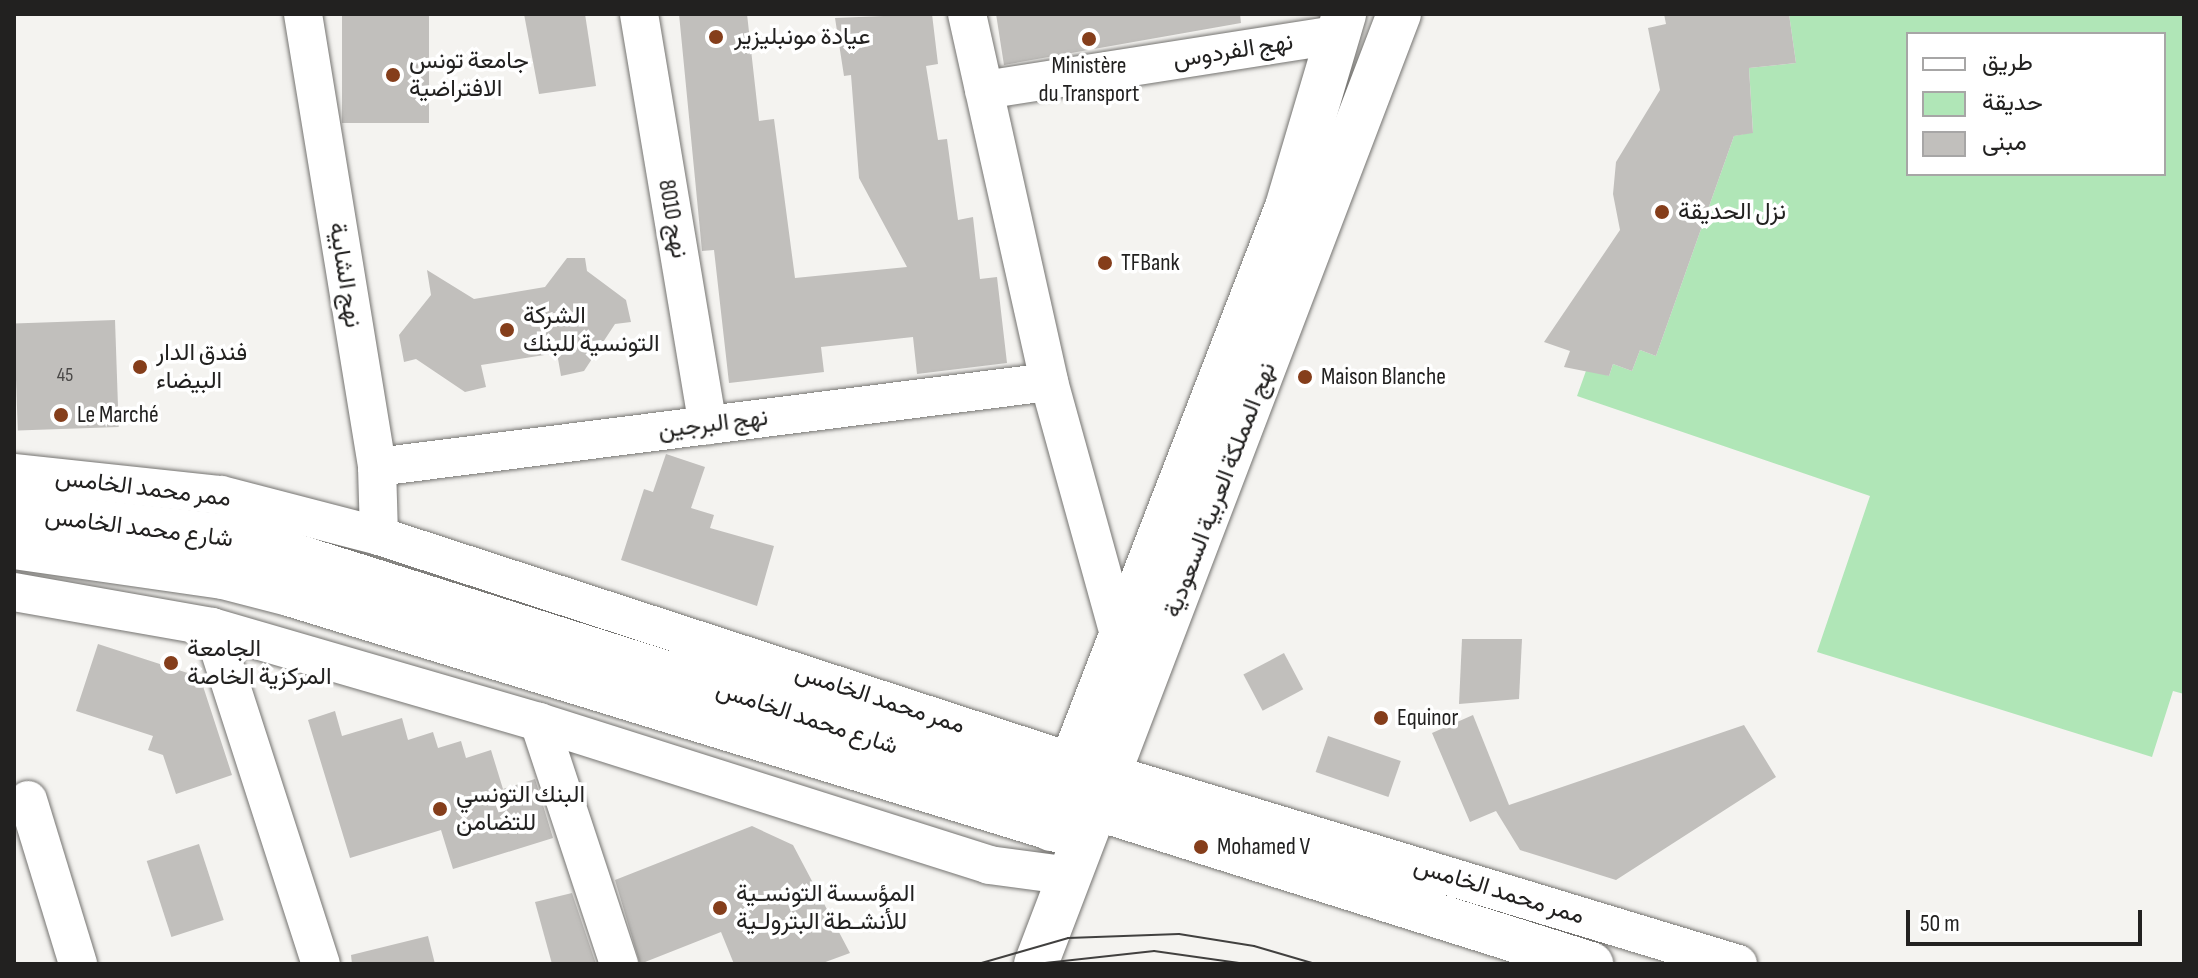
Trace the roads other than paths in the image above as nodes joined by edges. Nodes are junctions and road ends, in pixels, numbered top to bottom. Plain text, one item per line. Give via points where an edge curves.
1 (303, 14) edge
2 (639, 14) edge
3 (967, 14) edge
4 (1399, 14) edge
5 (1342, 24) edge
6 (984, 90) junction
7 (1049, 382) junction
8 (708, 425) junction
9 (377, 467) junction
10 (14, 473) edge
11 (14, 513) edge
12 (379, 536) junction
13 (14, 547) edge
14 (14, 592) edge
15 (212, 627) junction
16 (1120, 638) junction
17 (539, 722) junction
18 (28, 800) dead end
19 (1078, 813) junction
20 (78, 964) edge
21 (321, 964) edge
22 (619, 964) edge
23 (1036, 964) edge
24 (1486, 964) edge
25 (1591, 964) edge
26 (1738, 964) edge

1 - 9 street, نهج الشابية
2 - 8 street, نهج 8010
3 - 6 street
4 - 19 main road, نهج المملكة العربية السعودية
5 - 6 street, نهج الفردوس
5 - 16 main road, نهج المملكة العربية السعودية via 1287,207
6 - 7 street
7 - 8 street, نهج البرجين
7 - 16 street
8 - 9 street, نهج البرجين
9 - 12 street, نهج الشابية
10 - 12 street, ممر محمد الخامس via 221,495
11 - 19 main road, شارع محمد الخامس via 224,536
12 - 19 street, ممر محمد الخامس
13 - 19 main road, شارع محمد الخامس via 223,577
14 - 15 street, شارع محمد الخامس
15 - 17 street, شارع محمد الخامس
15 - 21 street
16 - 19 main road, نهج المملكة العربية السعودية
17 - 19 street, شارع محمد الخامس via 989,865
17 - 22 street
18 - 20 street
19 - 23 main road, نهج المملكة العربية السعودية
19 - 24 main road, شارع محمد الخامس
19 - 25 main road, شارع محمد الخامس
19 - 26 street, ممر محمد الخامس

